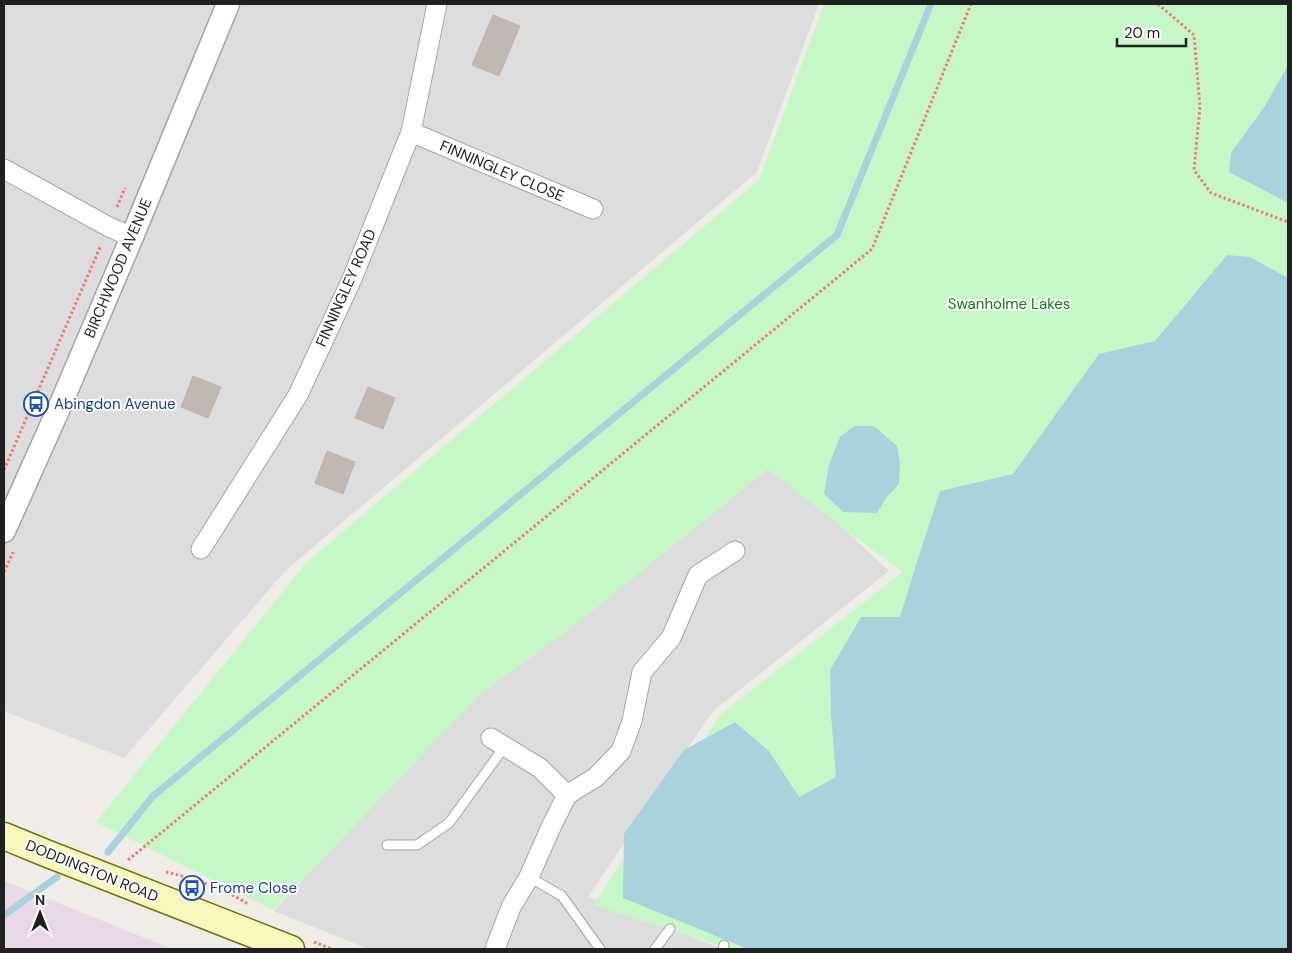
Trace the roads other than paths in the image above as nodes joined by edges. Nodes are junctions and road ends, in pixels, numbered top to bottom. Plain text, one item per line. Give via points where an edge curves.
1 (228, 4) edge
2 (437, 4) edge
3 (411, 132) junction
4 (4, 169) edge
5 (594, 209) dead end
6 (132, 237) junction
7 (4, 531) edge
8 (201, 549) dead end
9 (735, 551) dead end
10 (498, 742) joint
11 (567, 795) junction
12 (4, 836) edge
13 (387, 845) dead end
14 (529, 877) junction
15 (670, 929) dead end
16 (283, 948) edge
17 (494, 949) edge
18 (600, 949) edge
19 (655, 949) edge

1 - 6 street, BIRCHWOOD AVENUE
2 - 3 street, FINNINGLEY ROAD
3 - 5 street, FINNINGLEY CLOSE
3 - 8 street, FINNINGLEY ROAD via 352,279 298,395
4 - 6 street
6 - 7 street, BIRCHWOOD AVENUE
9 - 11 street via 698,575 670,638 642,672 632,720 621,752 596,777
10 - 11 street via 540,768
10 - 13 lane via 449,823 417,845
11 - 14 street
12 - 16 main road, DODDINGTON ROAD
14 - 17 street via 511,907
14 - 18 lane via 562,896
15 - 19 lane

